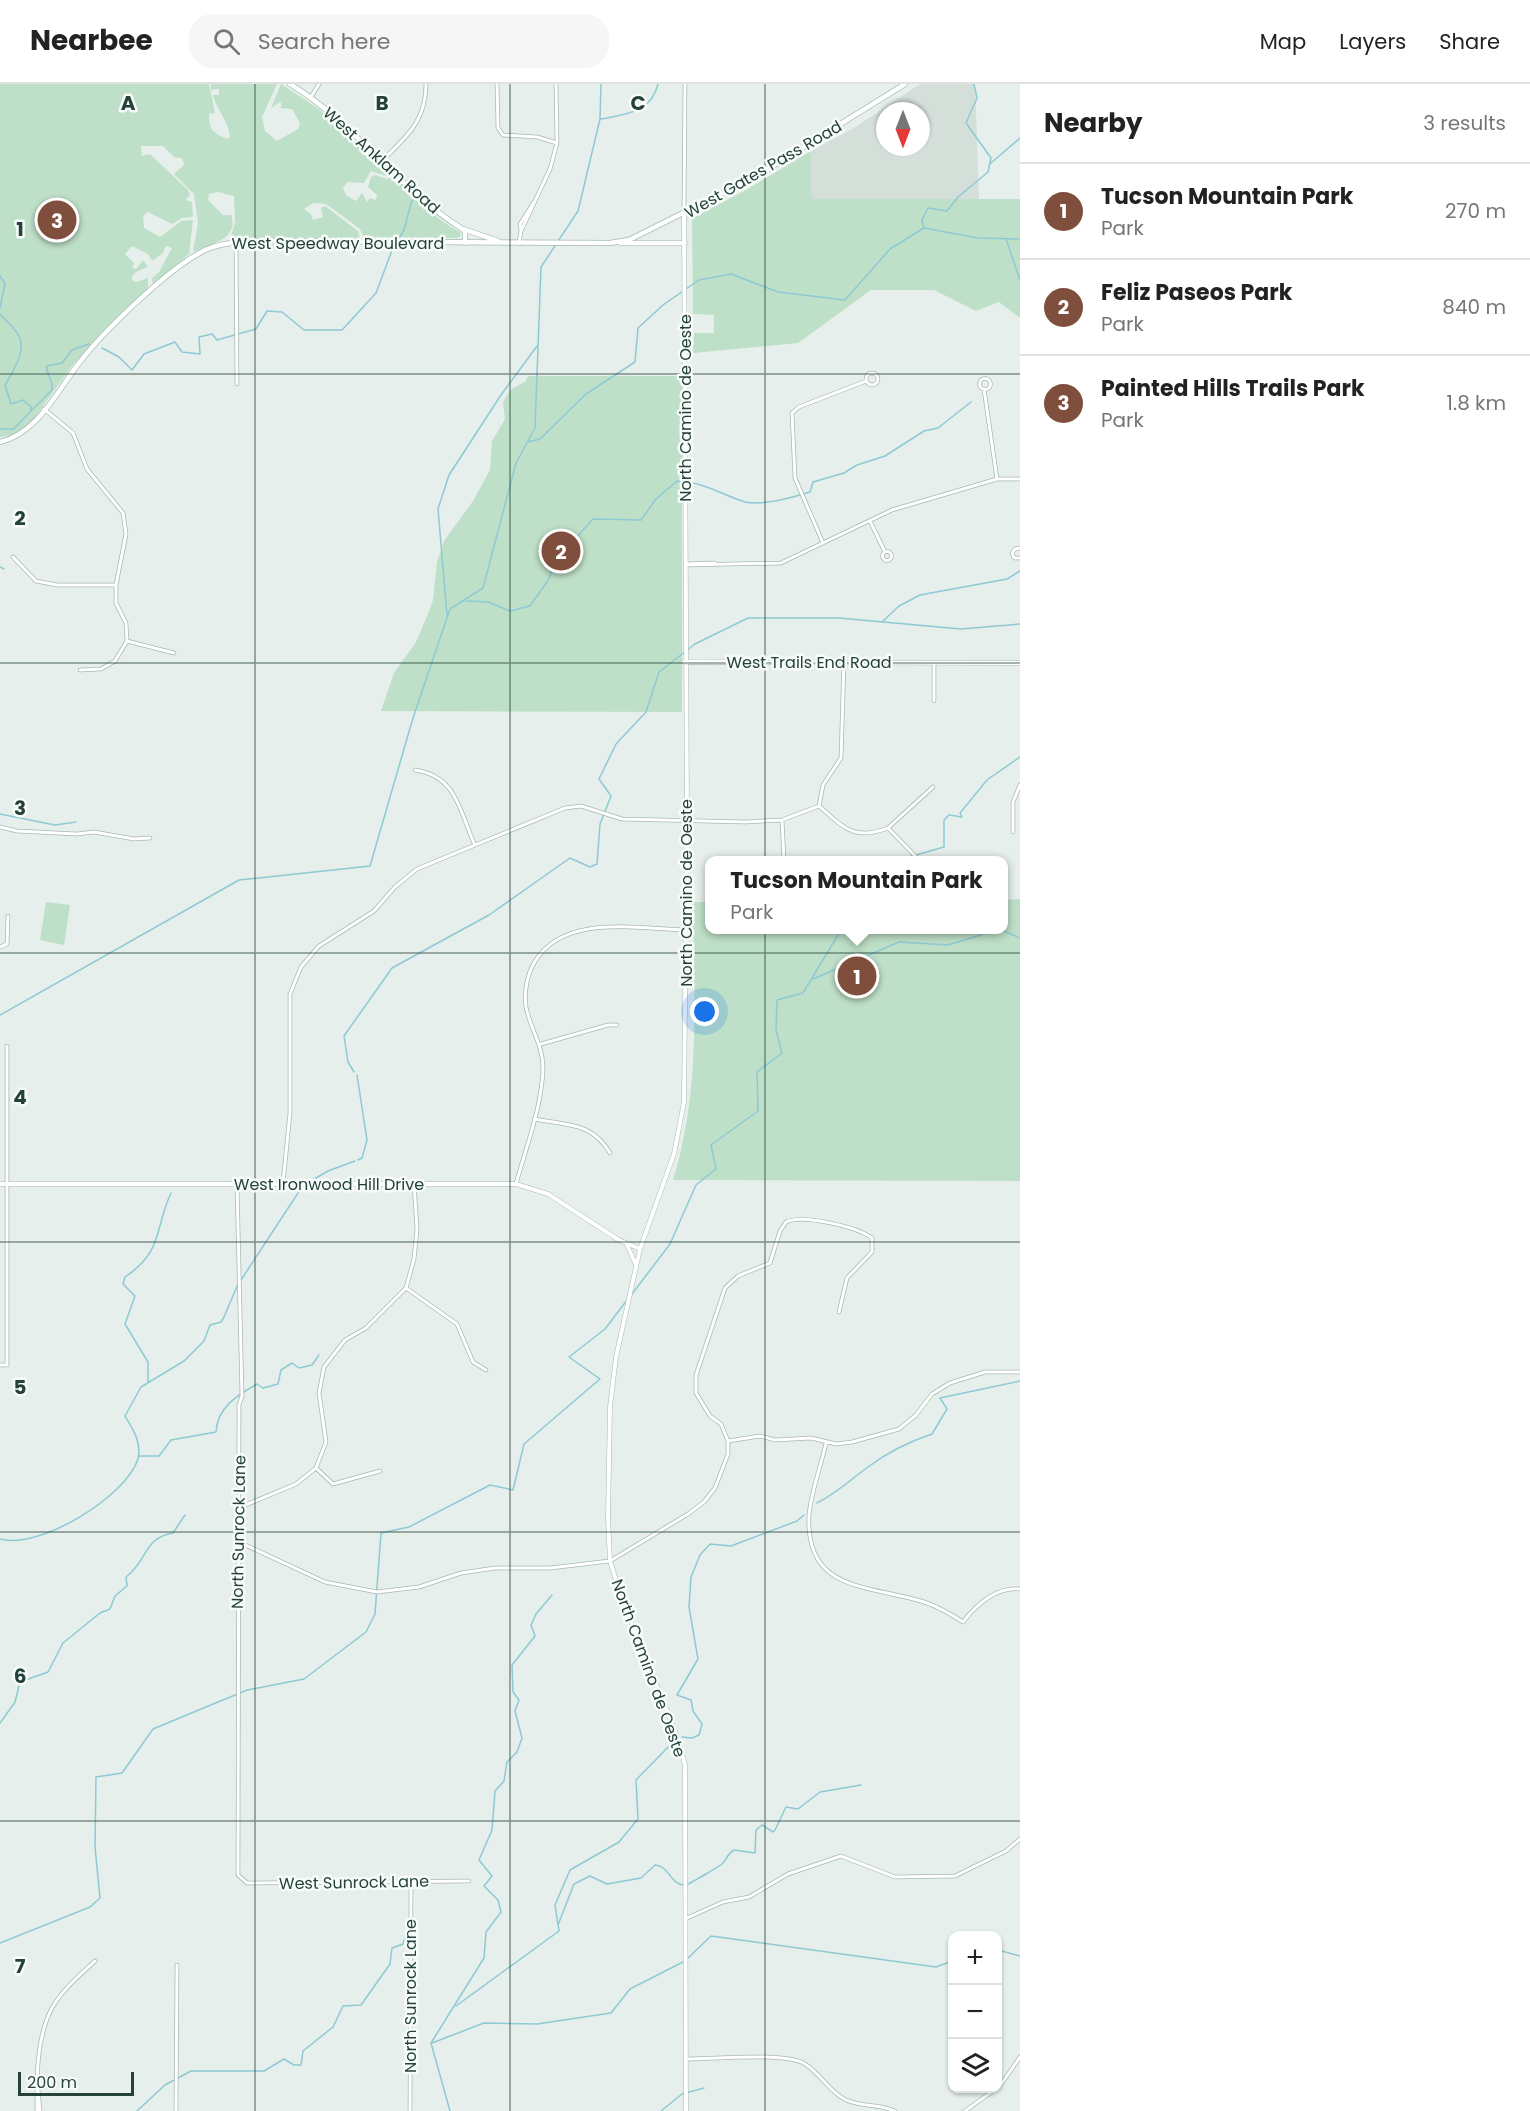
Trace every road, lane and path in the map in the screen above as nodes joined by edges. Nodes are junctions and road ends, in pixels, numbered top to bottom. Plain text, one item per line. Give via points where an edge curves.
1 (290, 84) edge
2 (319, 84) edge
3 (426, 84) edge
4 (497, 84) edge
5 (556, 84) edge
6 (685, 84) edge
7 (905, 84) edge
8 (311, 97) junction
9 (557, 143) junction
10 (382, 159) junction
11 (684, 214) junction
12 (461, 228) junction
13 (236, 242) junction
14 (465, 243) junction
15 (506, 243) junction
16 (519, 243) junction
17 (616, 243) junction
18 (685, 243) junction
19 (866, 381) junction
20 (237, 384) dead end
21 (984, 389) dead end
22 (790, 408) dead end
23 (44, 409) junction
24 (794, 411) junction
25 (0, 442) edge
26 (996, 479) junction
27 (1020, 479) edge
28 (870, 521) junction
29 (823, 543) junction
30 (1020, 548) edge
31 (885, 552) dead end
32 (13, 557) dead end
33 (1020, 558) edge
34 (685, 565) junction
35 (116, 585) junction
36 (127, 641) junction
37 (174, 653) dead end
38 (684, 662) junction
39 (844, 662) junction
40 (934, 663) junction
41 (1020, 663) edge
42 (80, 670) dead end
43 (934, 702) dead end
44 (415, 770) dead end
45 (1020, 785) edge
46 (933, 787) dead end
47 (819, 806) junction
48 (687, 820) junction
49 (782, 820) junction
50 (0, 827) edge
51 (888, 828) junction
52 (1013, 832) dead end
53 (150, 838) dead end
54 (474, 843) junction
55 (784, 856) edge
56 (914, 856) edge
57 (8, 916) dead end
58 (686, 930) junction
59 (0, 947) edge
60 (617, 1025) dead end
61 (541, 1044) junction
62 (7, 1046) dead end
63 (534, 1119) junction
64 (610, 1152) dead end
65 (3, 1184) edge
66 (237, 1184) junction
67 (284, 1184) junction
68 (414, 1184) junction
69 (516, 1184) junction
70 (624, 1243) junction
71 (640, 1250) junction
72 (636, 1268) junction
73 (406, 1288) junction
74 (839, 1312) dead end
75 (0, 1365) edge
76 (486, 1371) dead end
77 (1020, 1372) edge
78 (728, 1442) junction
79 (826, 1443) junction
80 (316, 1468) junction
81 (380, 1471) dead end
82 (240, 1507) junction
83 (239, 1542) junction
84 (610, 1561) junction
85 (1020, 1589) edge
86 (1020, 1839) edge
87 (240, 1880) joint
88 (411, 1881) junction
89 (469, 1881) dead end
90 (687, 1918) junction
91 (95, 1961) dead end
92 (177, 1965) dead end
93 (1020, 2057) edge
94 (687, 2059) junction
95 (38, 2111) edge
96 (176, 2111) edge
97 (410, 2111) edge
98 (686, 2111) edge
99 (895, 2111) edge
100 (965, 2111) edge

1 - 8 main road, West Anklam Road
2 - 8 street
3 - 10 street via 426,100 414,130
4 - 9 street via 499,135 537,137
5 - 9 street
6 - 11 street, North Camino de Oeste
7 - 11 main road, West Gates Pass Road via 771,168
8 - 10 main road, West Anklam Road
9 - 16 street via 550,169 520,224
10 - 12 main road, West Anklam Road
11 - 17 main road, West Gates Pass Road via 641,236
11 - 18 street, North Camino de Oeste
12 - 14 main road
12 - 15 main road, West Anklam Road
13 - 14 main road, West Speedway Boulevard
13 - 20 street
13 - 23 main road, West Speedway Boulevard via 212,247 192,257 148,292 80,361
14 - 15 main road, West Speedway Boulevard
15 - 16 main road, West Speedway Boulevard
16 - 17 main road, West Speedway Boulevard
17 - 18 street, West Speedway Boulevard
18 - 34 street, North Camino de Oeste
19 - 19 street via 874,385 878,376 870,373
19 - 24 street
21 - 26 street
22 - 24 street
23 - 25 main road, West Speedway Boulevard via 29,428
23 - 35 street via 73,433 87,469 123,513 126,534
24 - 29 street via 795,478
26 - 27 street
26 - 28 street via 892,510
28 - 29 street
28 - 31 street
29 - 34 street via 781,563
30 - 33 street via 1012,553 1014,558
32 - 35 street via 36,581
34 - 38 street, North Camino de Oeste
35 - 36 street via 116,603 126,623
36 - 37 street
36 - 42 street via 115,661 101,669
38 - 39 street, West Trails End Road
38 - 48 street, North Camino de Oeste
39 - 40 street, West Trails End Road
39 - 47 street via 841,758 824,785
40 - 41 street, West Trails End Road
40 - 43 street
44 - 54 street via 432,772 449,786
45 - 52 street via 1013,802
46 - 51 street
47 - 49 street
47 - 51 street via 846,830 873,834
48 - 49 street
48 - 54 street via 622,819 581,806 565,808
48 - 58 street, North Camino de Oeste
49 - 55 street
50 - 53 street
51 - 56 street
54 - 67 street via 417,869 395,886 374,911 319,946 301,967 290,994 290,1113
57 - 59 street via 7,944
58 - 61 street via 584,928 559,936 543,949 528,975 526,1007
58 - 71 street, North Camino de Oeste via 684,1102 674,1154
60 - 61 street via 608,1024
61 - 63 street via 543,1069
62 - 65 street
63 - 64 street via 588,1129 601,1138
63 - 69 street
65 - 66 street, West Ironwood Hill Drive
65 - 75 street via 7,1365
66 - 67 street, West Ironwood Hill Drive
66 - 82 street, North Sunrock Lane via 242,1396 238,1406
67 - 68 street, West Ironwood Hill Drive
68 - 69 street, West Ironwood Hill Drive
68 - 73 street via 417,1229
69 - 70 street, West Ironwood Hill Drive via 548,1194
70 - 71 street, West Ironwood Hill Drive
70 - 72 street
71 - 72 street, North Camino de Oeste
72 - 84 street, North Camino de Oeste via 612,1378
73 - 76 street via 457,1324 473,1362
73 - 80 street via 366,1328 345,1340 324,1367 319,1393 326,1442
74 - 78 street via 843,1287 851,1271 872,1252 872,1238 835,1224 795,1219 782,1225 770,1263 729,1282 696,1375 695,1387 710,1416 721,1424
77 - 79 street via 985,1372 950,1383 932,1394 916,1416 899,1429 852,1442
78 - 79 street via 760,1436 775,1440 811,1438
78 - 84 street via 724,1467 704,1502
79 - 85 street via 809,1514 811,1547 822,1569 848,1584 919,1600 963,1622 986,1598
80 - 81 street via 333,1484
80 - 82 street via 296,1484
82 - 83 street, North Sunrock Lane
83 - 84 street via 325,1582 377,1592 419,1587 461,1573 495,1568 550,1568
83 - 87 street, North Sunrock Lane
84 - 90 street, North Camino de Oeste via 685,1765
86 - 90 street via 1006,1851 955,1876 895,1877 841,1856 788,1874 749,1897 723,1902
87 - 88 street, West Sunrock Lane
88 - 89 street, West Sunrock Lane
88 - 97 street, North Sunrock Lane
90 - 94 street, North Camino de Oeste
91 - 95 street via 60,1996 49,2013 39,2048
92 - 96 street
93 - 100 street via 1000,2086
94 - 98 street, North Camino de Oeste
94 - 99 street via 797,2059 846,2100

